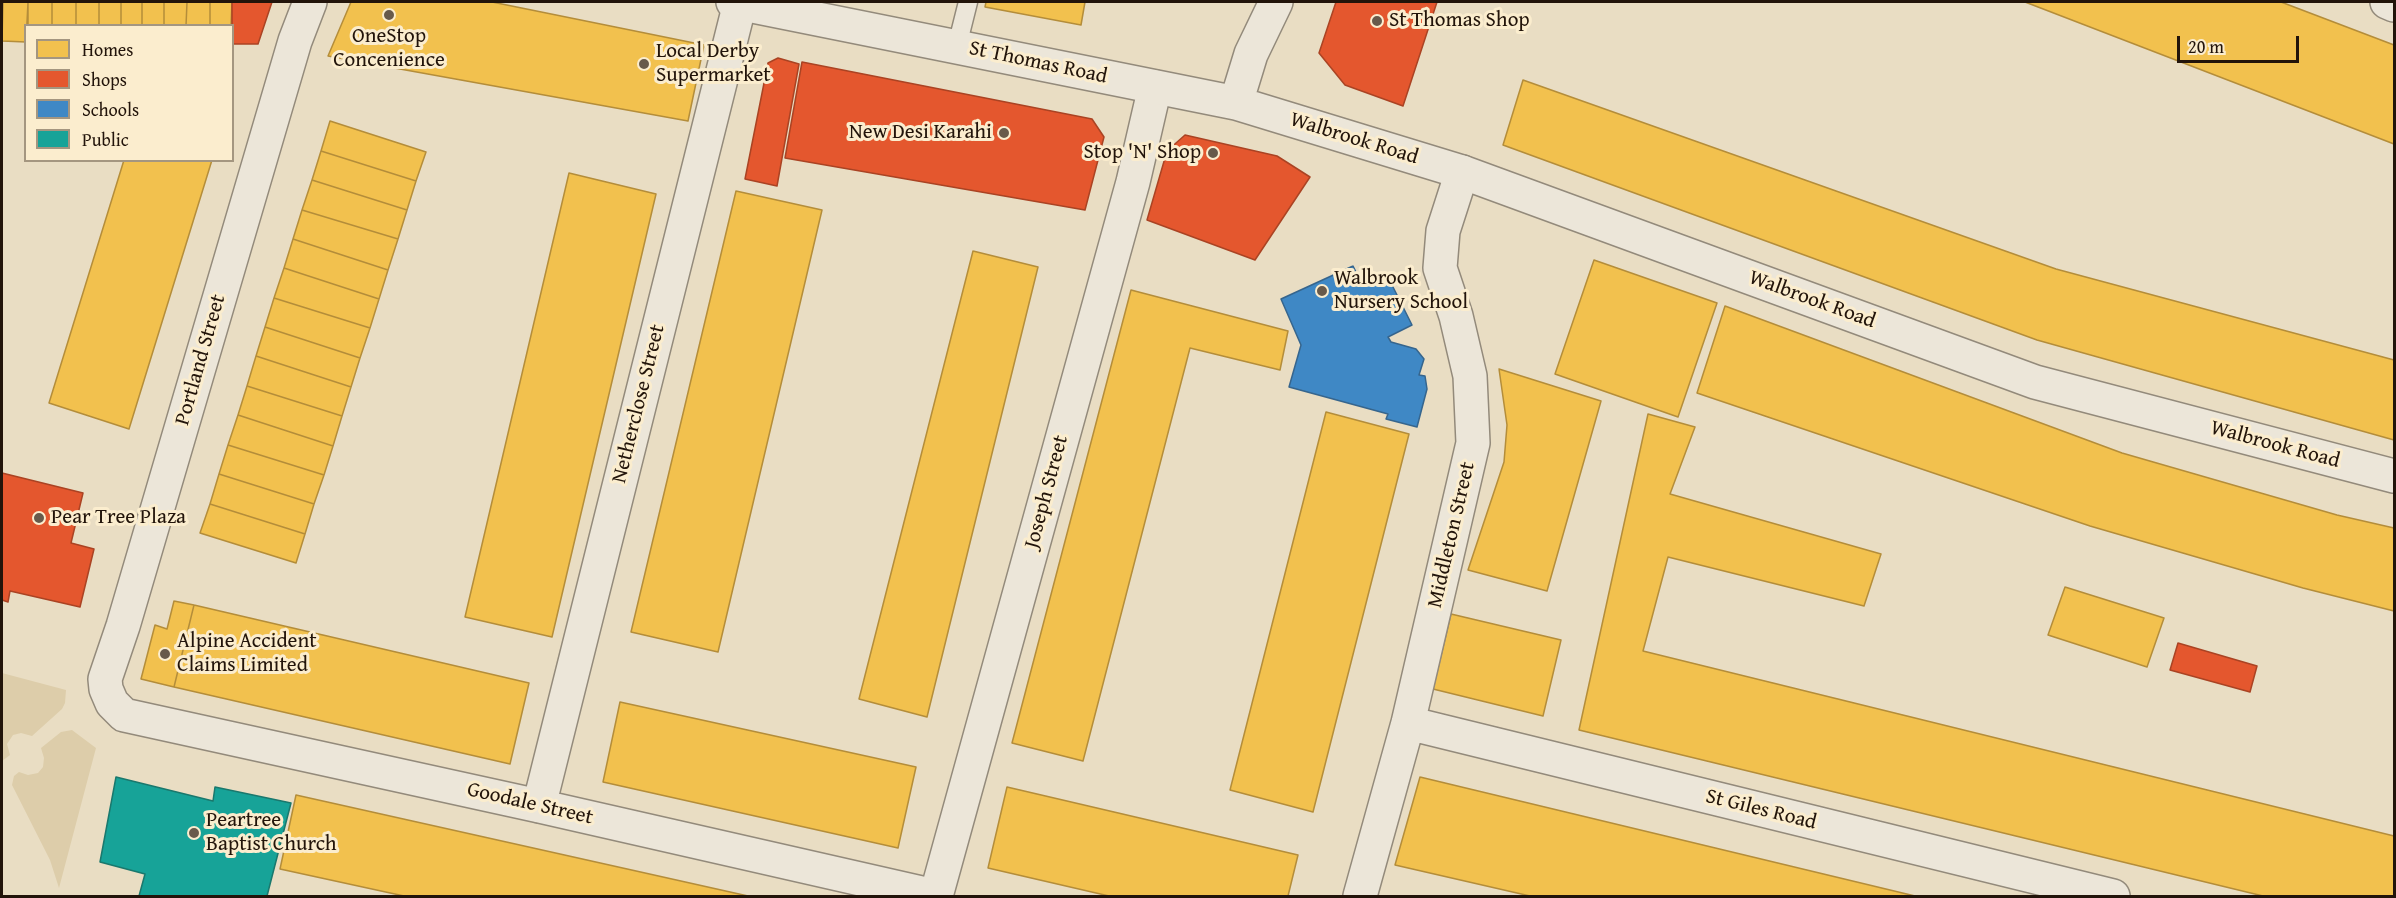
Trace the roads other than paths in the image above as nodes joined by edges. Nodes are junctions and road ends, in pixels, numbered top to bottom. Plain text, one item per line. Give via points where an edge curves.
1 (310, 2) edge
2 (736, 2) edge
3 (968, 2) edge
4 (1276, 2) edge
5 (2386, 2) edge
6 (2394, 5) edge
7 (957, 46) junction
8 (1155, 87) junction
9 (1236, 103) junction
10 (1462, 172) junction
11 (2394, 476) edge
12 (124, 715) joint
13 (1408, 723) junction
14 (539, 806) junction
15 (935, 897) edge
16 (1360, 897) edge
17 (2114, 897) edge

1 - 12 street, Portland Street via 295,41 105,679 112,703
2 - 7 street, St Thomas Road
2 - 14 street, Netherclose Street
3 - 7 lane
4 - 9 street via 1251,54
5 - 6 street
7 - 8 street, St Thomas Road
8 - 9 street, St Thomas Road
8 - 15 street, Joseph Street via 1133,182
9 - 10 street, Walbrook Road
10 - 11 street, Walbrook Road via 2035,382
10 - 13 street, Middleton Street via 1443,231 1440,268 1470,376 1473,443
12 - 14 street, Goodale Street
13 - 16 street, Middleton Street
13 - 17 street, St Giles Road
14 - 15 street, Goodale Street

